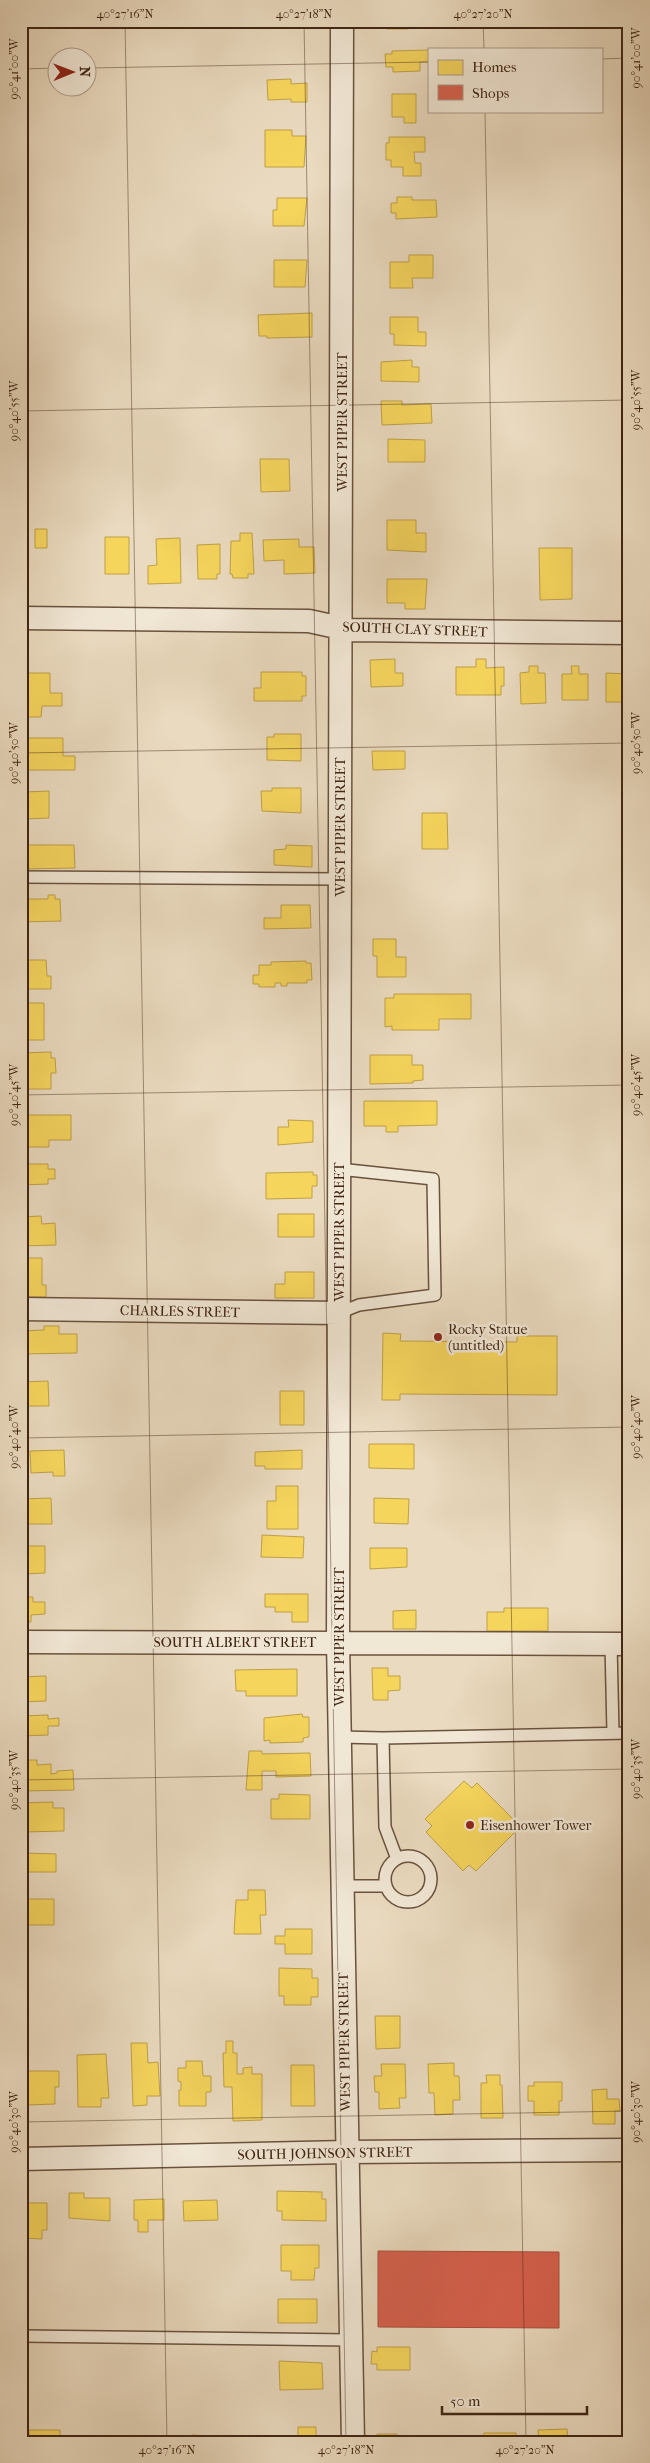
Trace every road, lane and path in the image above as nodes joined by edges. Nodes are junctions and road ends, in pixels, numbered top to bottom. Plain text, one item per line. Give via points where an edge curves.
1 (342, 21) edge
2 (21, 618) edge
3 (341, 628) junction
4 (629, 633) edge
5 (21, 877) edge
6 (340, 878) junction
7 (339, 1169) junction
8 (21, 1309) edge
9 (339, 1313) junction
10 (21, 1642) edge
11 (338, 1642) junction
12 (620, 1644) edge
13 (629, 1733) edge
14 (613, 1734) junction
15 (340, 1738) junction
16 (383, 1738) junction
17 (397, 1859) junction
18 (342, 1886) junction
19 (386, 1886) junction
20 (629, 2150) edge
21 (346, 2152) junction
22 (21, 2159) edge
23 (21, 2336) edge
24 (350, 2340) junction
25 (353, 2442) edge

1 - 3 street, WEST PIPER STREET
2 - 3 street, SOUTH CLAY STREET via 309,621
3 - 4 street, SOUTH CLAY STREET
3 - 6 street, WEST PIPER STREET
5 - 6 lane
6 - 7 street, WEST PIPER STREET
7 - 9 street, WEST PIPER STREET
7 - 9 lane via 433,1180 435,1295 359,1305
8 - 9 street, CHARLES STREET
9 - 11 street, WEST PIPER STREET
10 - 11 street, SOUTH ALBERT STREET
11 - 12 street, SOUTH ALBERT STREET
11 - 15 street, WEST PIPER STREET
12 - 14 lane
13 - 14 lane
14 - 16 lane
15 - 16 lane
15 - 18 street, WEST PIPER STREET
16 - 17 lane via 385,1827
17 - 19 lane via 387,1870
17 - 19 lane via 404,1856 419,1859 429,1871 430,1885 422,1897 408,1902 394,1897
18 - 19 lane
18 - 21 street, WEST PIPER STREET
20 - 21 street, SOUTH JOHNSON STREET
21 - 22 street, SOUTH JOHNSON STREET
21 - 24 street, WEST PIPER STREET
23 - 24 lane
24 - 25 street, WEST PIPER STREET

